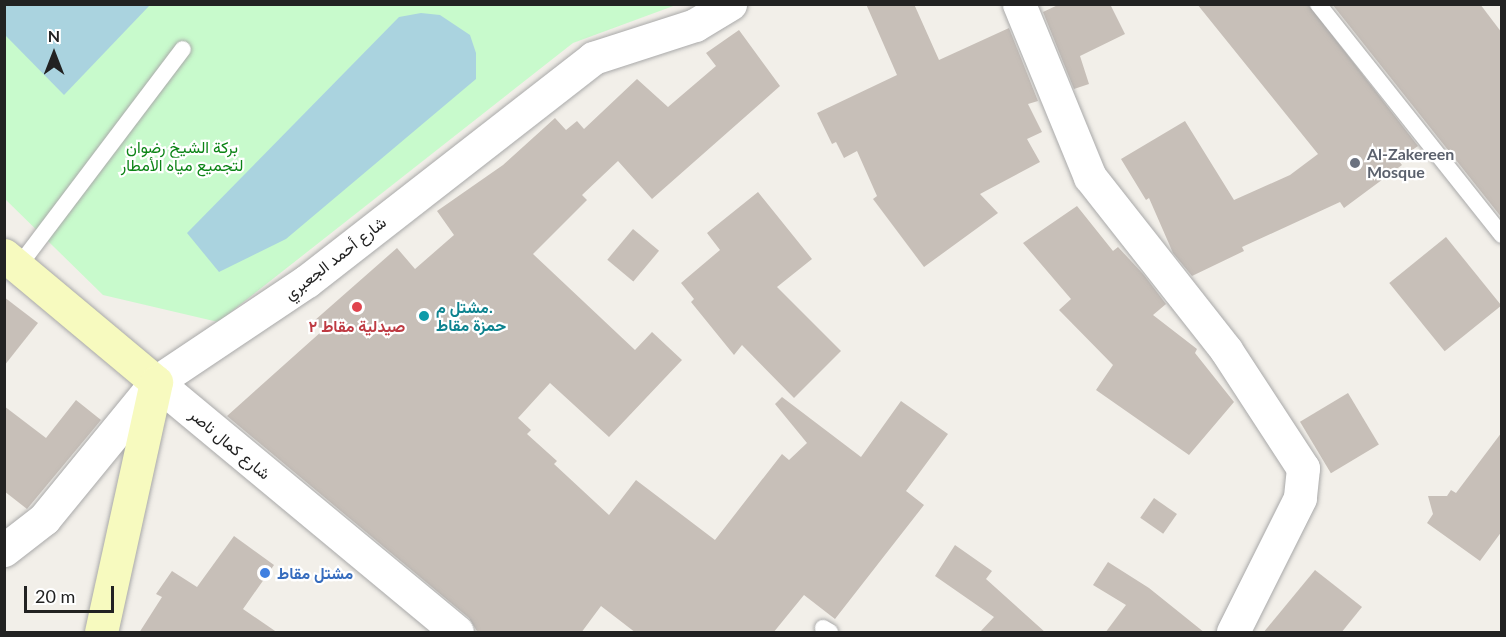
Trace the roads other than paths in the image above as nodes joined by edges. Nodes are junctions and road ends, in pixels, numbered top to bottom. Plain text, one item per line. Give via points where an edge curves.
1 (730, 4) edge
2 (1019, 4) edge
3 (1318, 4) edge
4 (183, 49) dead end
5 (1502, 235) edge
6 (11, 261) edge
7 (156, 382) junction
8 (4, 550) edge
9 (101, 633) edge
10 (457, 633) edge
11 (1233, 633) edge

1 - 7 street, شارع أحمد الجعبري via 695,25 593,58 307,281
2 - 11 street via 1090,177 1226,350 1303,468 1300,498
3 - 5 lane
4 - 6 lane
6 - 7 street, شارع كمال ناصر
7 - 8 street, شارع أحمد الجعبري via 44,519
7 - 9 street
7 - 10 street, شارع كمال ناصر

